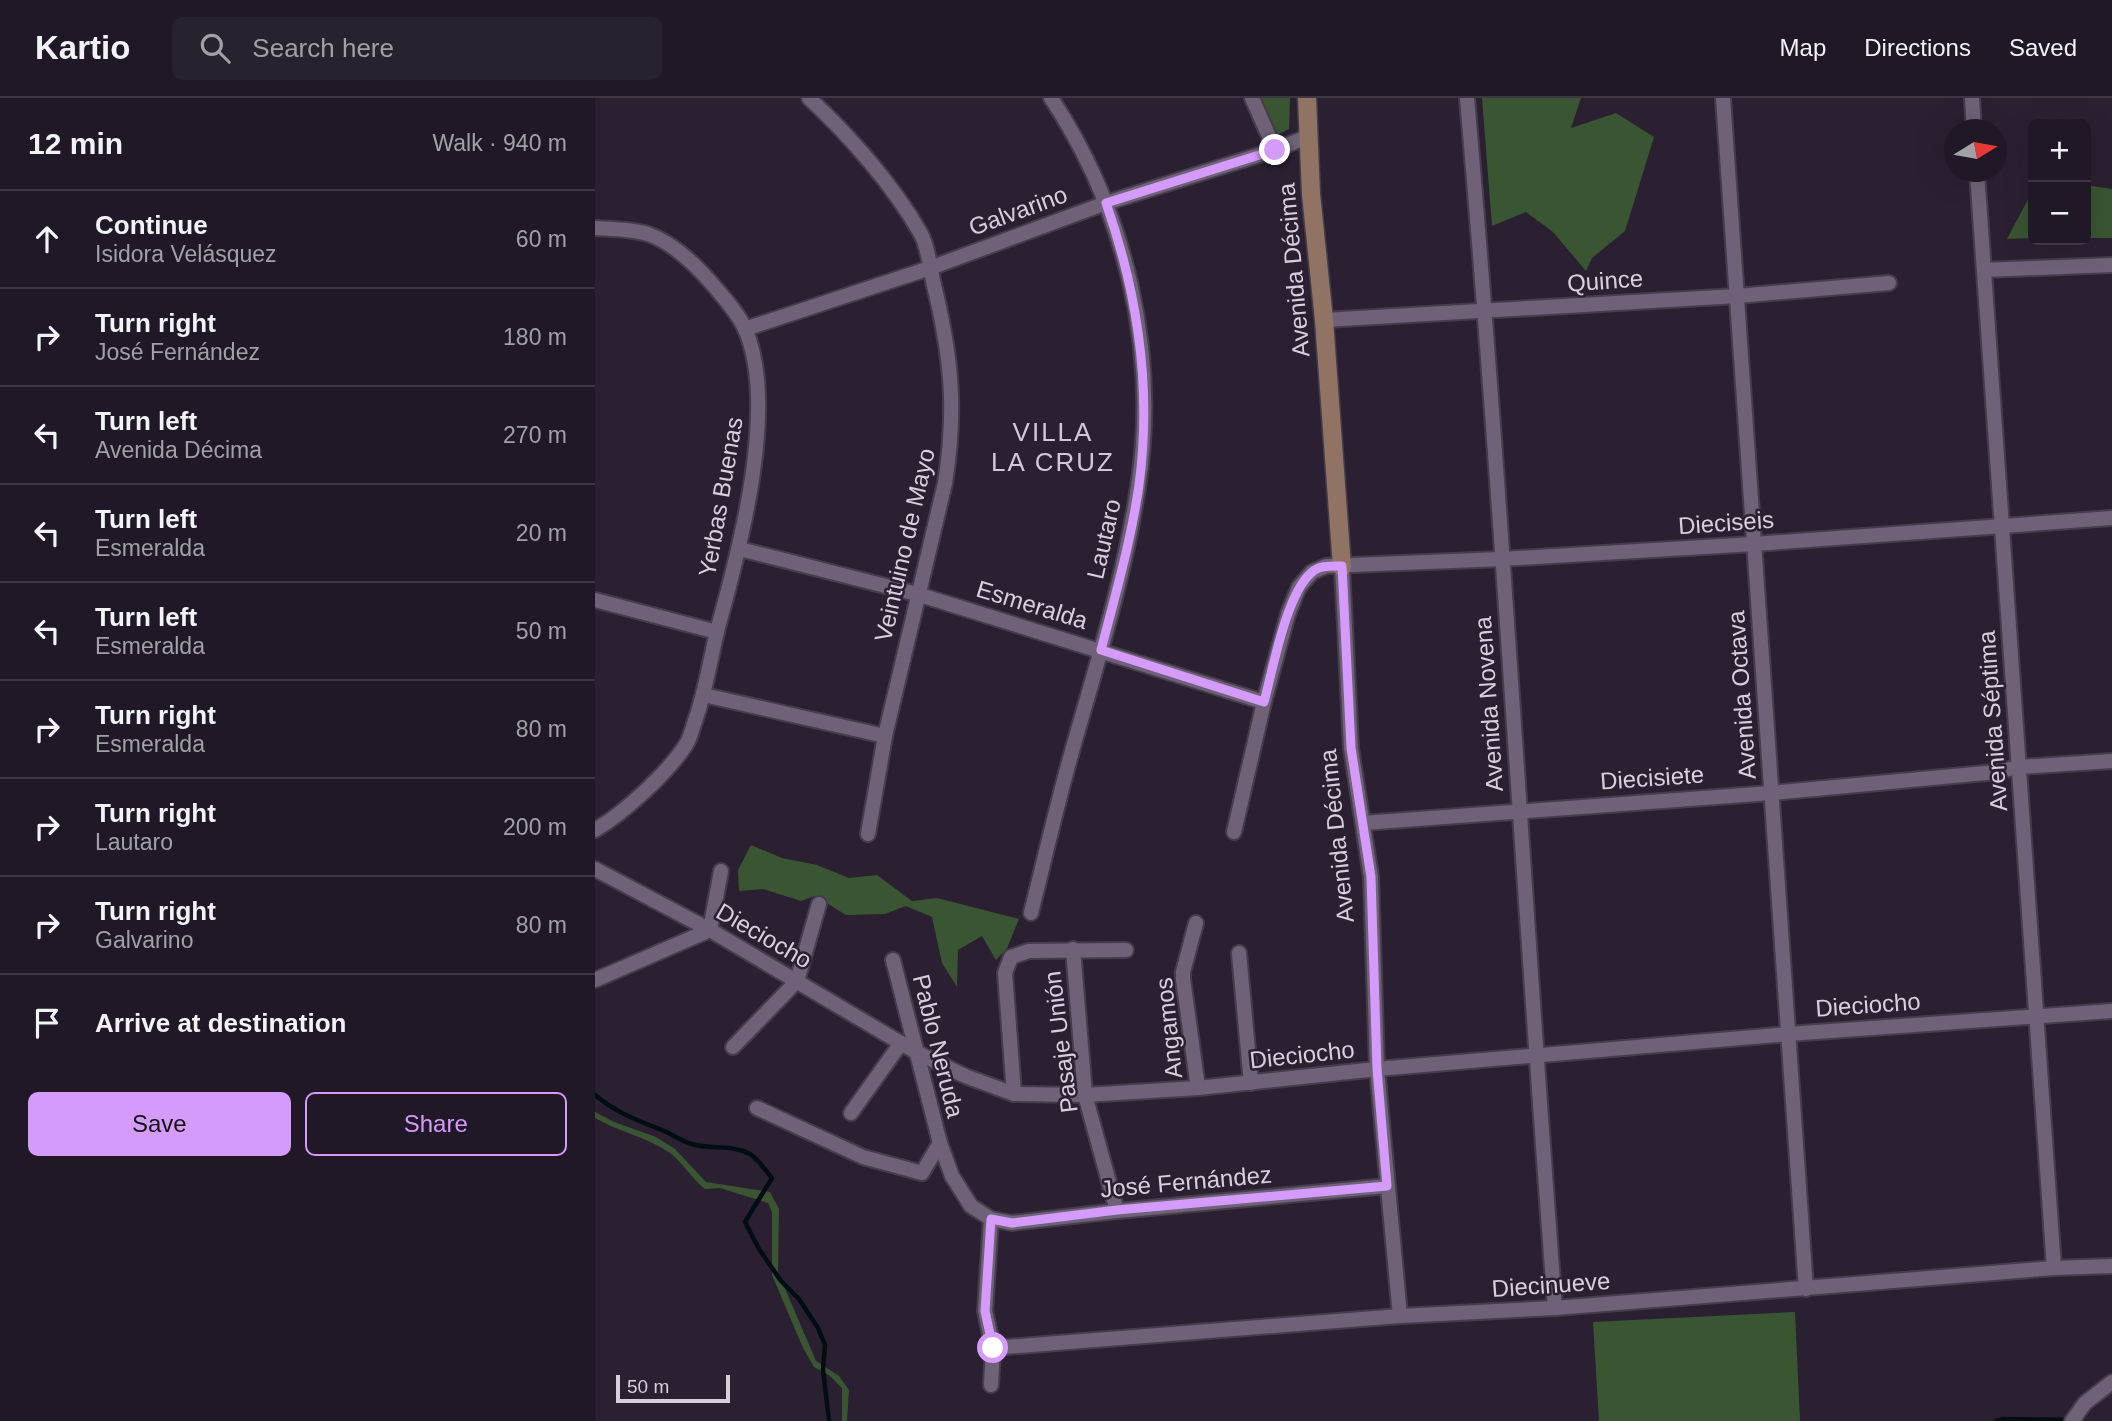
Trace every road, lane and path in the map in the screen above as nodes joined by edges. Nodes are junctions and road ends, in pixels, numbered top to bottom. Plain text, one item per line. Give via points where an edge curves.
1 (809, 98) edge
2 (1051, 98) edge
3 (1252, 98) edge
4 (1307, 98) edge
5 (1467, 98) edge
6 (1723, 98) edge
7 (1972, 98) edge
8 (1973, 119) edge
9 (1307, 137) junction
10 (1275, 150) junction
11 (1978, 182) edge
12 (1106, 203) junction
13 (595, 228) edge
14 (2112, 265) edge
15 (930, 268) junction
16 (1984, 270) junction
17 (1889, 283) dead end
18 (1737, 296) junction
19 (1486, 311) junction
20 (1324, 320) junction
21 (745, 329) junction
22 (2112, 518) edge
23 (2002, 526) junction
24 (1754, 544) junction
25 (740, 549) junction
26 (1502, 559) junction
27 (1342, 566) junction
28 (917, 594) junction
29 (595, 600) edge
30 (717, 632) junction
31 (1101, 650) junction
32 (704, 695) junction
33 (1264, 702) junction
34 (885, 736) junction
35 (2112, 761) edge
36 (2019, 766) junction
37 (1772, 793) junction
38 (1518, 810) junction
39 (1363, 823) junction
40 (595, 830) edge
41 (1234, 832) dead end
42 (868, 834) dead end
43 (595, 869) edge
44 (721, 871) dead end
45 (819, 904) dead end
46 (1031, 913) dead end
47 (1196, 922) dead end
48 (710, 930) junction
49 (1073, 949) junction
50 (1126, 950) dead end
51 (1239, 953) dead end
52 (893, 960) dead end
53 (595, 979) edge
54 (797, 981) junction
55 (2112, 1011) edge
56 (2036, 1016) junction
57 (1788, 1034) junction
58 (901, 1043) junction
59 (733, 1047) dead end
60 (916, 1052) junction
61 (1536, 1056) junction
62 (1377, 1069) junction
63 (1251, 1083) junction
64 (1198, 1088) junction
65 (1014, 1094) junction
66 (1085, 1095) junction
67 (757, 1108) dead end
68 (851, 1113) dead end
69 (940, 1143) junction
70 (1387, 1186) junction
71 (1117, 1210) junction
72 (991, 1219) junction
73 (2112, 1266) edge
74 (2054, 1268) junction
75 (1806, 1289) junction
76 (1555, 1308) junction
77 (1400, 1316) junction
78 (993, 1348) junction
79 (2112, 1382) edge
80 (991, 1385) dead end
81 (2072, 1421) edge

1 - 15 street, Veintuino de Mayo via 840,127 885,182 922,236
2 - 12 street, Lautaro
3 - 10 street
4 - 9 street, Avenida Décima
5 - 19 street, Avenida Novena
6 - 18 street, Avenida Octava
7 - 8 street
9 - 10 street, Galvarino
9 - 20 street, Avenida Décima
10 - 12 street, Galvarino
11 - 16 street, Avenida Séptima
12 - 15 street, Galvarino
12 - 31 street, Lautaro via 1135,306 1144,413 1133,520
13 - 21 street, Yerbas Buenas via 648,234 681,252 728,303
14 - 16 street
15 - 21 street, Galvarino
15 - 28 street, Veintuino de Mayo via 946,331 952,440
16 - 23 street, Avenida Séptima
17 - 18 street, Quince
18 - 19 street, Quince
18 - 24 street, Avenida Octava
19 - 20 street, Quince
19 - 26 street, Avenida Novena
20 - 27 street, Avenida Décima
21 - 25 street, Yerbas Buenas via 756,368 759,414
22 - 23 street, Dieciseis
23 - 24 street, Dieciseis
23 - 36 street, Avenida Séptima
24 - 26 street, Dieciseis
24 - 37 street, Avenida Octava
25 - 28 street, Esmeralda
25 - 30 street, Yerbas Buenas
26 - 27 street, Dieciseis
26 - 38 street, Avenida Novena
27 - 33 street via 1312,572 1299,587
27 - 39 street, Avenida Décima via 1351,748
28 - 31 street, Esmeralda
28 - 34 street, Veintuino de Mayo
29 - 30 street
30 - 32 street, Yerbas Buenas
31 - 33 street, Esmeralda
31 - 46 street, Lautaro
32 - 34 street
32 - 40 street, Yerbas Buenas via 688,742 638,796
33 - 41 street
34 - 42 street, Veintuino de Mayo
35 - 36 street, Diecisiete
36 - 37 street, Diecisiete
36 - 56 street, Avenida Séptima
37 - 38 street, Diecisiete
37 - 57 street, Avenida Octava
38 - 39 street, Diecisiete
38 - 61 street, Avenida Novena
39 - 62 street, Avenida Décima via 1371,877
43 - 48 street, Dieciocho
44 - 48 street
45 - 54 street
47 - 64 street, Angamos via 1183,979
48 - 53 street
48 - 54 street, Dieciocho
49 - 50 street
49 - 65 street via 1030,951 1011,957 1005,973
49 - 66 street, Pasaje Unión
51 - 63 street
52 - 60 street, Pablo Neruda
54 - 58 street, Dieciocho
54 - 59 street
55 - 56 street, Dieciocho
56 - 57 street, Dieciocho
56 - 74 street, Avenida Séptima
57 - 61 street, Dieciocho
57 - 75 street, Avenida Octava
58 - 60 street, Dieciocho
58 - 68 street
60 - 65 street, Dieciocho
60 - 69 street, Pablo Neruda
61 - 62 street, Dieciocho
61 - 76 street, Avenida Novena
62 - 63 street, Dieciocho
62 - 70 street, Avenida Décima
63 - 64 street, Dieciocho
64 - 66 street, Dieciocho
65 - 66 street, Dieciocho
66 - 71 street, Pasaje Unión
67 - 69 street via 863,1157 922,1173
69 - 72 street, Pablo Neruda via 952,1176 971,1206
70 - 71 street, José Fernández
70 - 77 street, Avenida Décima
71 - 72 street, José Fernández via 1012,1223
72 - 78 street via 985,1311
73 - 74 street, Diecinueve
74 - 75 street, Diecinueve
75 - 76 street, Diecinueve
76 - 77 street, Diecinueve
77 - 78 street, Diecinueve
78 - 80 street
79 - 81 street via 2085,1402

